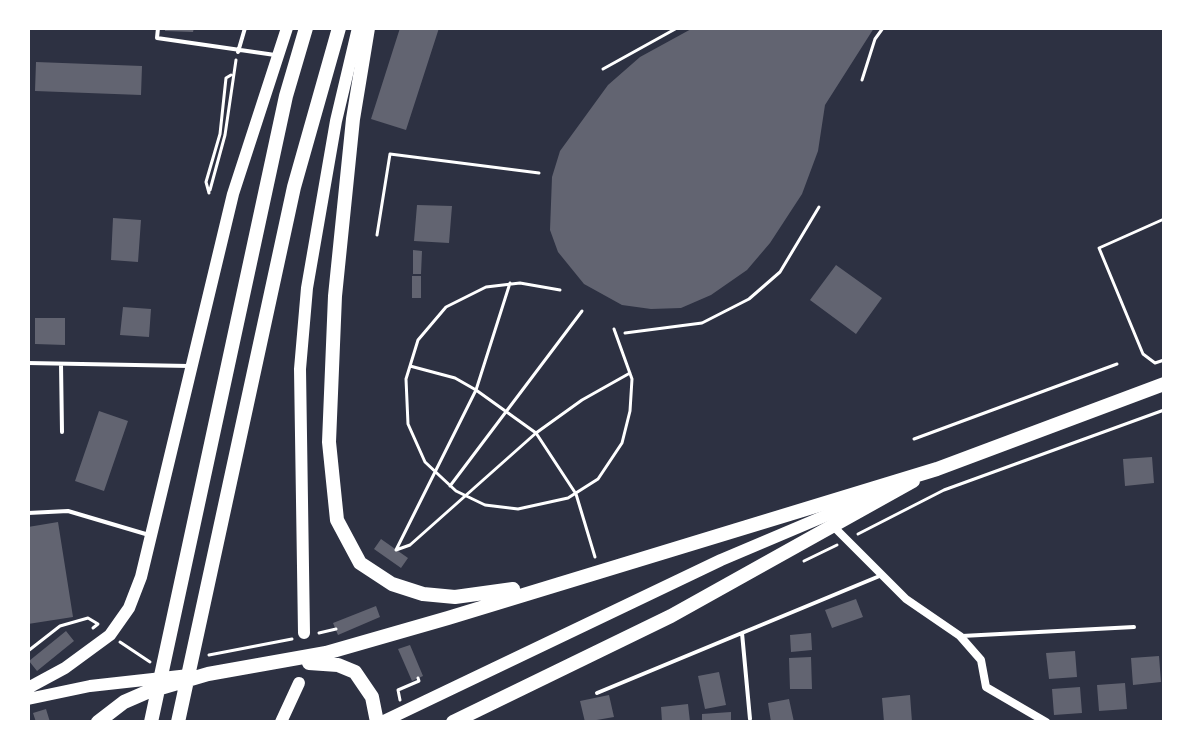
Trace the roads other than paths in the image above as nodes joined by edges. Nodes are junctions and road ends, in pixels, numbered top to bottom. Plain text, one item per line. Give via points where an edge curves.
1 (158, 28) edge
2 (245, 28) edge
3 (287, 28) edge
4 (306, 28) edge
5 (339, 28) edge
6 (358, 28) edge
7 (368, 28) edge
8 (238, 52) junction
9 (276, 55) junction
10 (28, 363) edge
11 (61, 364) junction
12 (189, 366) junction
13 (1164, 384) edge
14 (62, 432) dead end
15 (937, 469) junction
16 (28, 513) edge
17 (833, 526) junction
18 (151, 536) junction
19 (584, 575) junction
20 (882, 575) junction
21 (1134, 627) dead end
22 (304, 633) dead end
23 (742, 633) junction
24 (960, 636) junction
25 (278, 663) junction
26 (208, 674) junction
27 (299, 683) dead end
28 (28, 688) edge
29 (597, 693) dead end
30 (28, 699) edge
31 (378, 717) edge
32 (750, 719) dead end
33 (98, 722) edge
34 (151, 722) edge
35 (178, 722) edge
36 (281, 722) edge
37 (453, 722) edge
38 (1046, 722) edge

1 - 8 lane via 157,38
2 - 8 lane
3 - 9 main road
4 - 34 main road via 286,96
5 - 35 main road via 294,187
6 - 22 main road via 336,121 300,369
7 - 19 main road via 334,309 329,442 337,520 360,563 392,584 423,594 485,595
8 - 9 lane
9 - 12 main road
10 - 11 lane
11 - 12 lane
11 - 14 lane
12 - 18 main road
13 - 15 main road
15 - 17 main road
15 - 19 main road
15 - 31 main road via 721,560
16 - 18 lane via 68,511
17 - 20 street
17 - 37 main road via 671,616
18 - 28 main road via 129,608 110,635
19 - 25 main road
20 - 23 lane
20 - 24 street via 906,599
21 - 24 lane
23 - 29 lane
23 - 32 lane
24 - 38 street via 981,660 986,687
25 - 26 main road
25 - 31 main road via 325,663 355,672
26 - 30 main road via 90,686
26 - 33 main road via 124,702
27 - 36 main road

